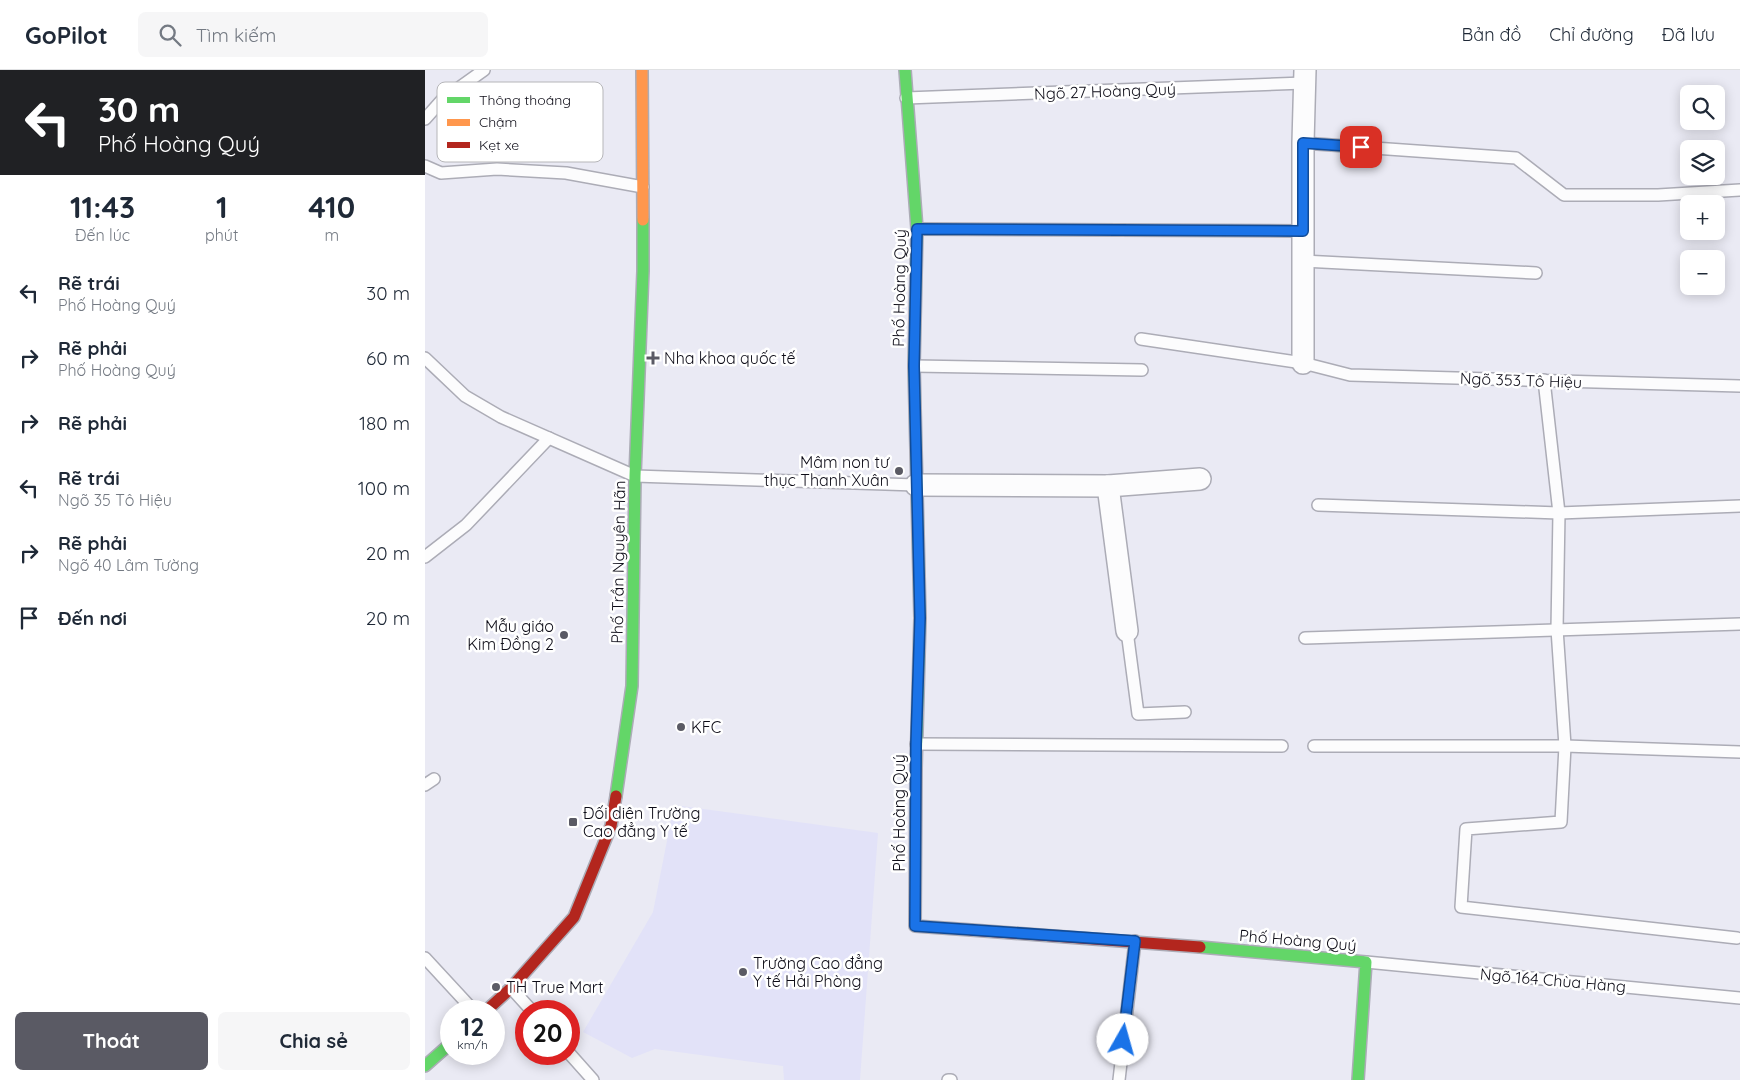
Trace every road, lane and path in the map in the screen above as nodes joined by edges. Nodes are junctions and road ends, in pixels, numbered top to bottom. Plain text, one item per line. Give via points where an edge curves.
1 (484, 70) edge
2 (642, 70) edge
3 (905, 70) edge
4 (1305, 77) edge
5 (467, 82) edge
6 (906, 98) junction
7 (437, 106) edge
8 (425, 119) edge
9 (1303, 143) junction
10 (425, 166) edge
11 (643, 188) junction
12 (1740, 190) edge
13 (917, 229) junction
14 (1303, 231) junction
15 (1303, 261) junction
16 (1536, 273) dead end
17 (1141, 339) dead end
18 (425, 358) edge
19 (1303, 363) junction
20 (914, 366) junction
21 (1143, 370) dead end
22 (1544, 380) junction
23 (1740, 386) edge
24 (549, 438) junction
25 (635, 476) junction
26 (1200, 479) dead end
27 (916, 485) junction
28 (1108, 486) junction
29 (1318, 505) dead end
30 (1740, 506) edge
31 (1559, 513) junction
32 (425, 557) edge
33 (1740, 624) edge
34 (1557, 629) junction
35 (1127, 631) joint
36 (1305, 638) dead end
37 (1185, 712) dead end
38 (916, 744) junction
39 (1282, 746) dead end
40 (1314, 746) dead end
41 (1565, 746) junction
42 (1740, 752) edge
43 (1737, 938) dead end
44 (1135, 941) junction
45 (425, 958) edge
46 (1366, 962) junction
47 (511, 988) junction
48 (1740, 998) edge
49 (464, 1000) edge
50 (498, 1000) edge
51 (522, 1000) edge
52 (440, 1052) edge
53 (580, 1065) edge
54 (425, 1066) edge
55 (593, 1080) edge
56 (1119, 1080) edge
57 (1358, 1080) edge

1 - 5 lane
2 - 11 street, Phố Trần Nguyên Hãn
3 - 6 street, Phố Hoàng Quý
4 - 6 lane, Ngõ 27 Hoàng Quý
4 - 9 street
6 - 13 street, Phố Hoàng Quý
7 - 8 lane
9 - 12 lane via 1516,158 1564,196
9 - 14 street
10 - 11 lane via 441,173 497,169 567,173
11 - 25 street, Phố Trần Nguyên Hãn
13 - 14 lane
13 - 20 street, Phố Hoàng Quý
14 - 15 street
15 - 16 lane
15 - 19 street
17 - 19 lane, Ngõ 353 Tô Hiệu
18 - 24 lane via 465,396 501,417
19 - 22 lane, Ngõ 353 Tô Hiệu via 1350,375
20 - 21 lane
20 - 27 street, Phố Hoàng Quý
22 - 23 lane, Ngõ 353 Tô Hiệu
22 - 31 lane
24 - 25 lane
24 - 32 lane via 466,525
25 - 27 lane
25 - 47 street, Phố Trần Nguyên Hãn via 632,686 611,826 574,917
26 - 28 street
27 - 28 street
27 - 38 street, Phố Hoàng Quý via 920,618
28 - 35 street
29 - 31 lane
30 - 31 lane
31 - 34 lane
33 - 34 lane
34 - 36 lane
34 - 41 lane
35 - 37 lane via 1138,714
38 - 39 lane
38 - 44 street, Phố Hoàng Quý via 915,926
40 - 41 lane
41 - 42 lane
41 - 43 lane via 1561,822 1466,829 1461,906
44 - 46 street, Phố Hoàng Quý
44 - 56 lane
45 - 49 lane
46 - 48 lane, Ngõ 164 Chùa Hàng
46 - 57 street, Phố Hoàng Quý
47 - 50 street, Phố Trần Nguyên Hãn
47 - 51 lane
52 - 54 street
53 - 55 lane

